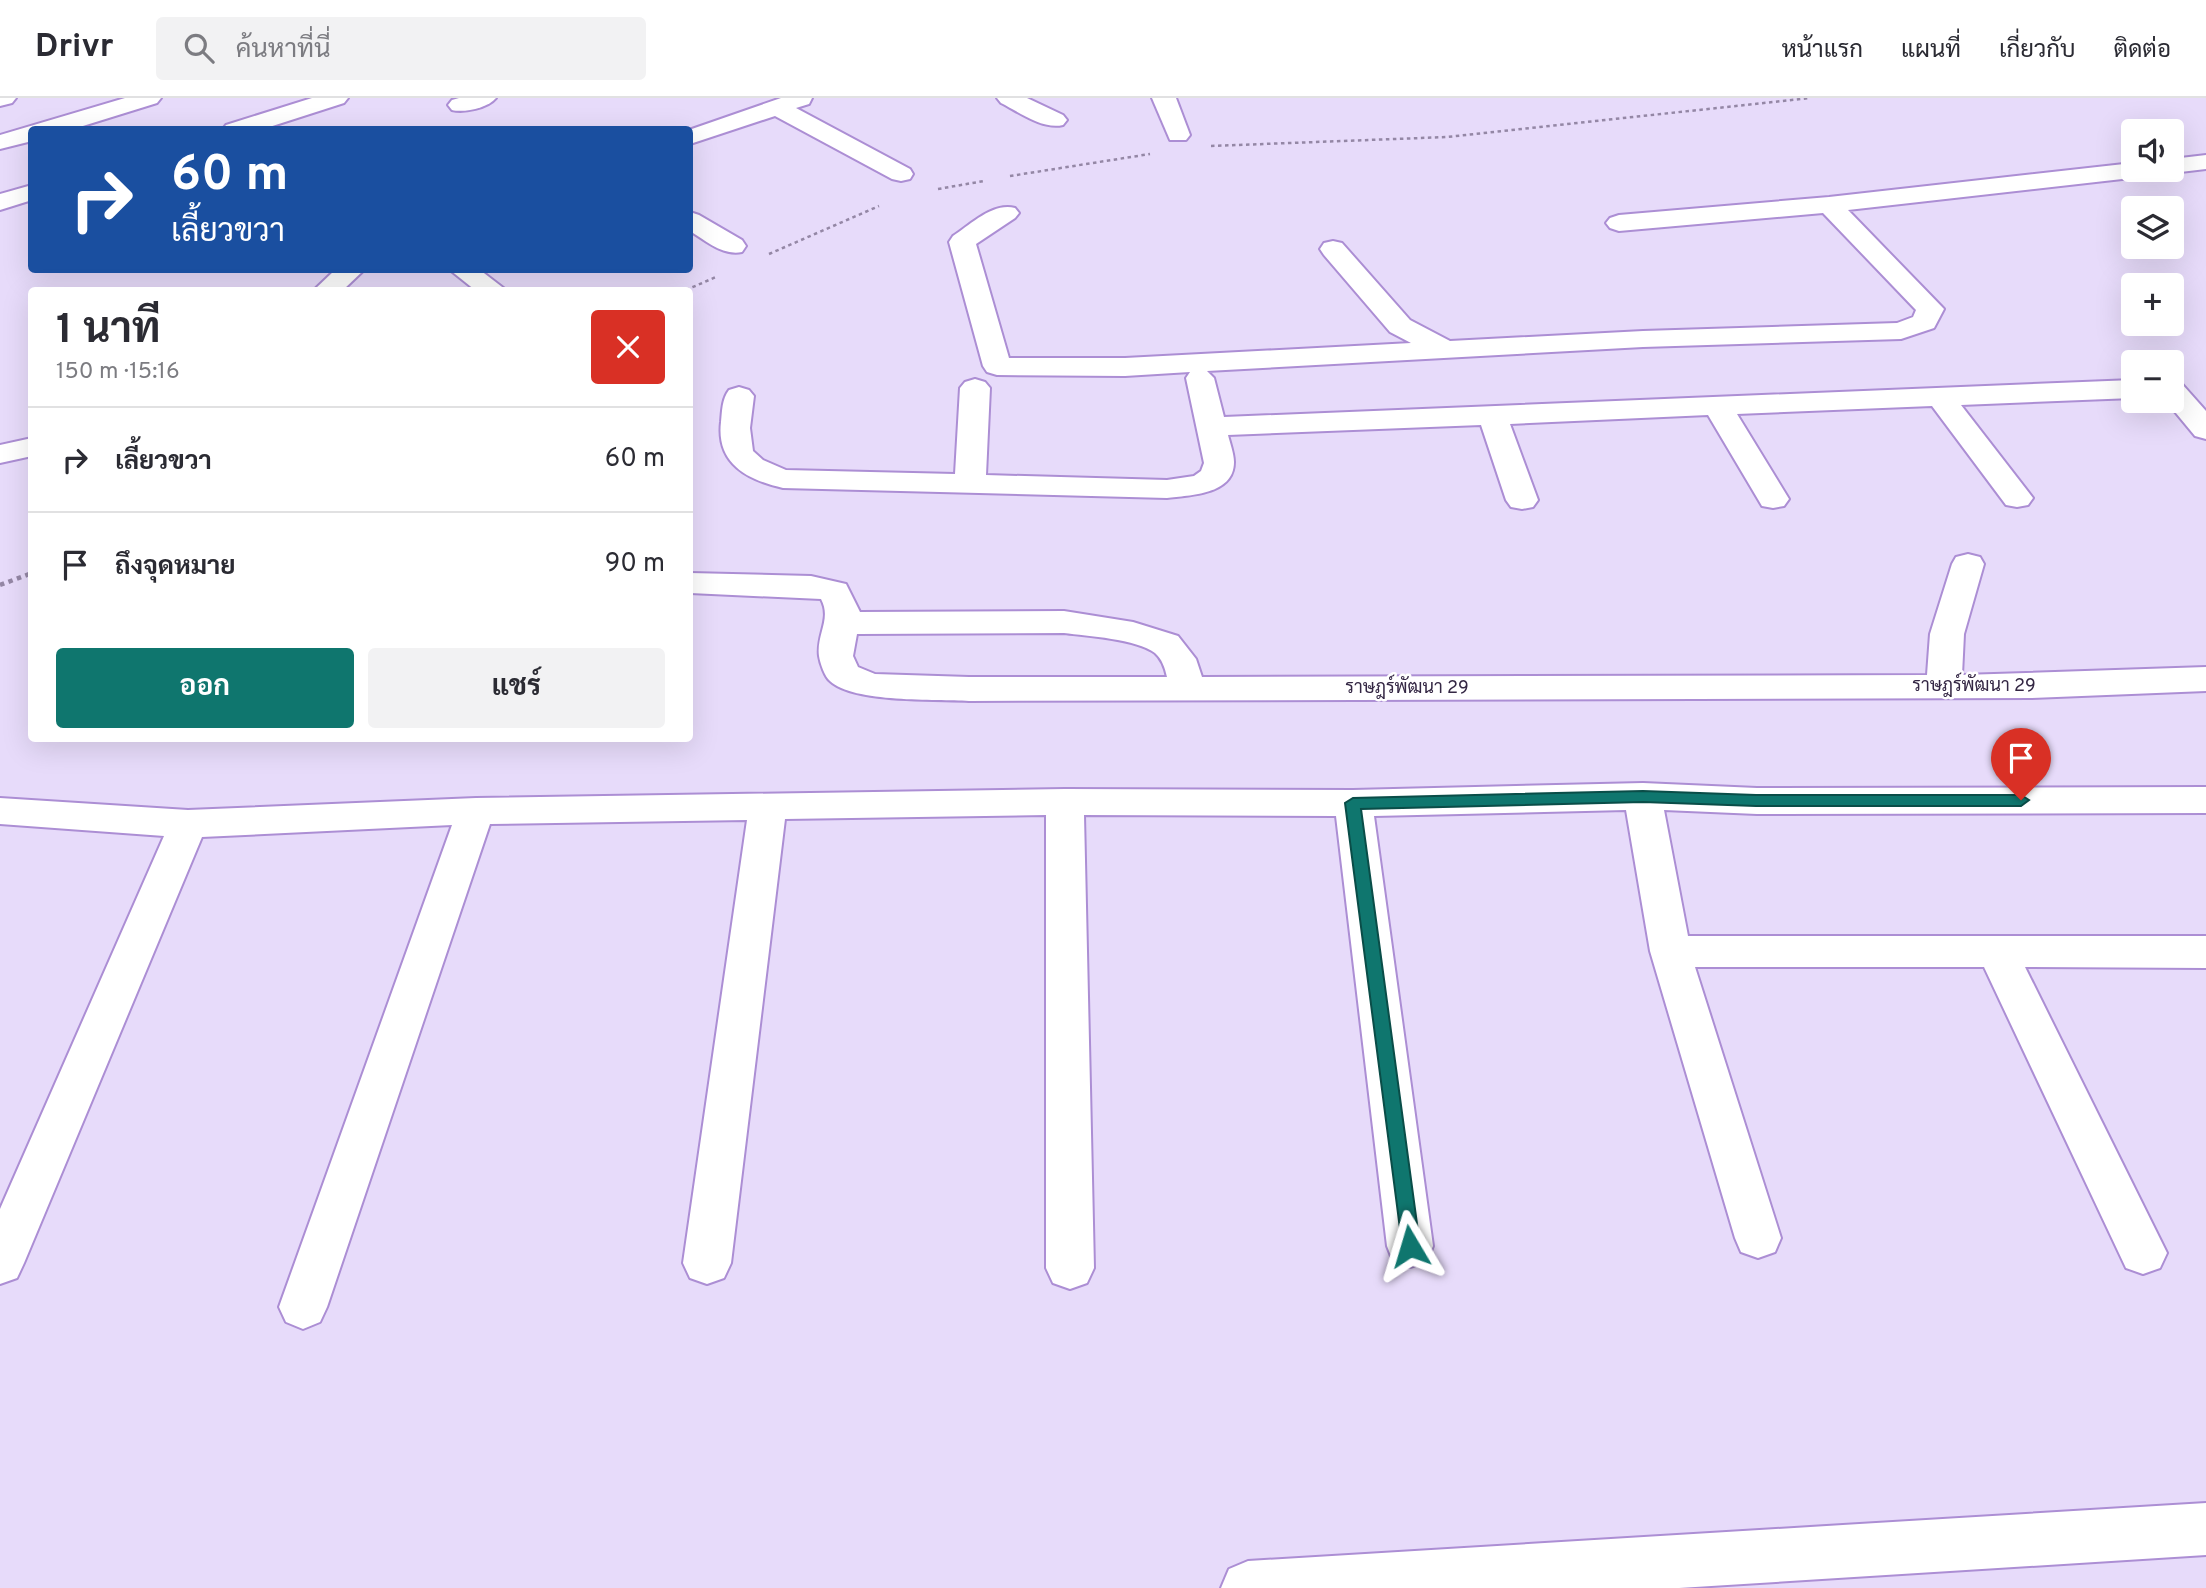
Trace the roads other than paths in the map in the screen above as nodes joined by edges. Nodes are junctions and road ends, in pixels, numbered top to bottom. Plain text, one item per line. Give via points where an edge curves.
1 (149, 98) edge
2 (336, 98) edge
3 (484, 98) edge
4 (803, 98) edge
5 (1009, 98) edge
6 (1164, 98) edge
7 (460, 105) dead end
8 (776, 107) junction
9 (1055, 121) dead end
10 (56, 126) edge
11 (247, 126) edge
12 (28, 134) edge
13 (1178, 135) dead end
14 (693, 136) edge
15 (0, 142) edge
16 (2206, 162) edge
17 (2184, 165) edge
18 (2121, 172) edge
19 (901, 174) dead end
20 (28, 193) edge
21 (0, 202) edge
22 (1829, 205) junction
23 (1006, 214) dead end
24 (693, 221) edge
25 (1619, 223) dead end
26 (733, 246) dead end
27 (1333, 249) dead end
28 (347, 273) edge
29 (467, 273) edge
30 (331, 287) edge
31 (488, 287) edge
32 (1446, 349) junction
33 (1200, 378) dead end
34 (2206, 386) edge
35 (2184, 387) edge
36 (975, 388) dead end
37 (2121, 389) edge
38 (739, 396) dead end
39 (1940, 397) junction
40 (2184, 403) edge
41 (1718, 407) junction
42 (1493, 416) junction
43 (1210, 427) junction
44 (2206, 430) edge
45 (28, 448) edge
46 (0, 454) edge
47 (970, 484) junction
48 (1773, 499) dead end
49 (2017, 499) dead end
50 (1522, 500) dead end
51 (1968, 564) dead end
52 (693, 583) edge
53 (842, 622) junction
54 (2206, 679) edge
55 (1944, 686) junction
56 (1189, 689) junction
57 (1643, 796) junction
58 (2206, 800) edge
59 (1065, 802) junction
60 (1353, 803) junction
61 (768, 806) junction
62 (0, 811) edge
63 (476, 811) junction
64 (188, 824) junction
65 (1670, 951) junction
66 (1997, 952) junction
67 (2206, 952) edge
68 (1758, 1238) dead end
69 (1410, 1246) dead end
70 (2143, 1253) dead end
71 (0, 1263) edge
72 (707, 1263) dead end
73 (1070, 1268) dead end
74 (303, 1307) dead end
75 (2206, 1530) edge
76 (1248, 1588) edge

1 - 10 main road
2 - 11 main road
3 - 7 main road
4 - 8 main road
5 - 9 main road
6 - 13 main road
8 - 14 main road
8 - 19 main road
12 - 15 main road
16 - 17 main road
18 - 22 main road
20 - 21 main road
22 - 25 main road
22 - 32 main road via 1930,309 1924,322 1901,331
23 - 32 main road via 962,242 997,366 1125,367
24 - 26 main road
27 - 32 main road via 1400,326
28 - 30 main road
29 - 31 main road
33 - 43 main road
34 - 35 main road
36 - 47 main road
37 - 39 main road
38 - 47 main road via 733,435 741,458 757,471 783,479
39 - 41 main road
39 - 49 main road
40 - 44 main road
41 - 42 main road
41 - 48 main road
42 - 43 main road
42 - 50 main road
43 - 47 main road via 1219,463 1215,476 1202,484 1167,489
45 - 46 main road
51 - 55 main road via 1947,634
52 - 53 main road, ราษฎร์พัฒนา 29 via 823,588 834,591 844,610
53 - 56 main road via 1064,622 1133,633 1166,643 1180,659
53 - 56 main road, ราษฎร์พัฒนา 29 via 836,656 843,674 871,685
54 - 55 main road, ราษฎร์พัฒนา 29
55 - 56 main road, ราษฎร์พัฒนา 29
57 - 58 main road via 1756,801
57 - 60 main road
57 - 65 main road
59 - 60 main road
59 - 61 main road
59 - 73 main road
60 - 69 main road
61 - 63 main road
61 - 72 main road
62 - 64 main road
63 - 64 main road
63 - 74 main road
64 - 71 main road
65 - 66 main road
65 - 68 main road
66 - 67 main road
66 - 70 main road
75 - 76 main road

